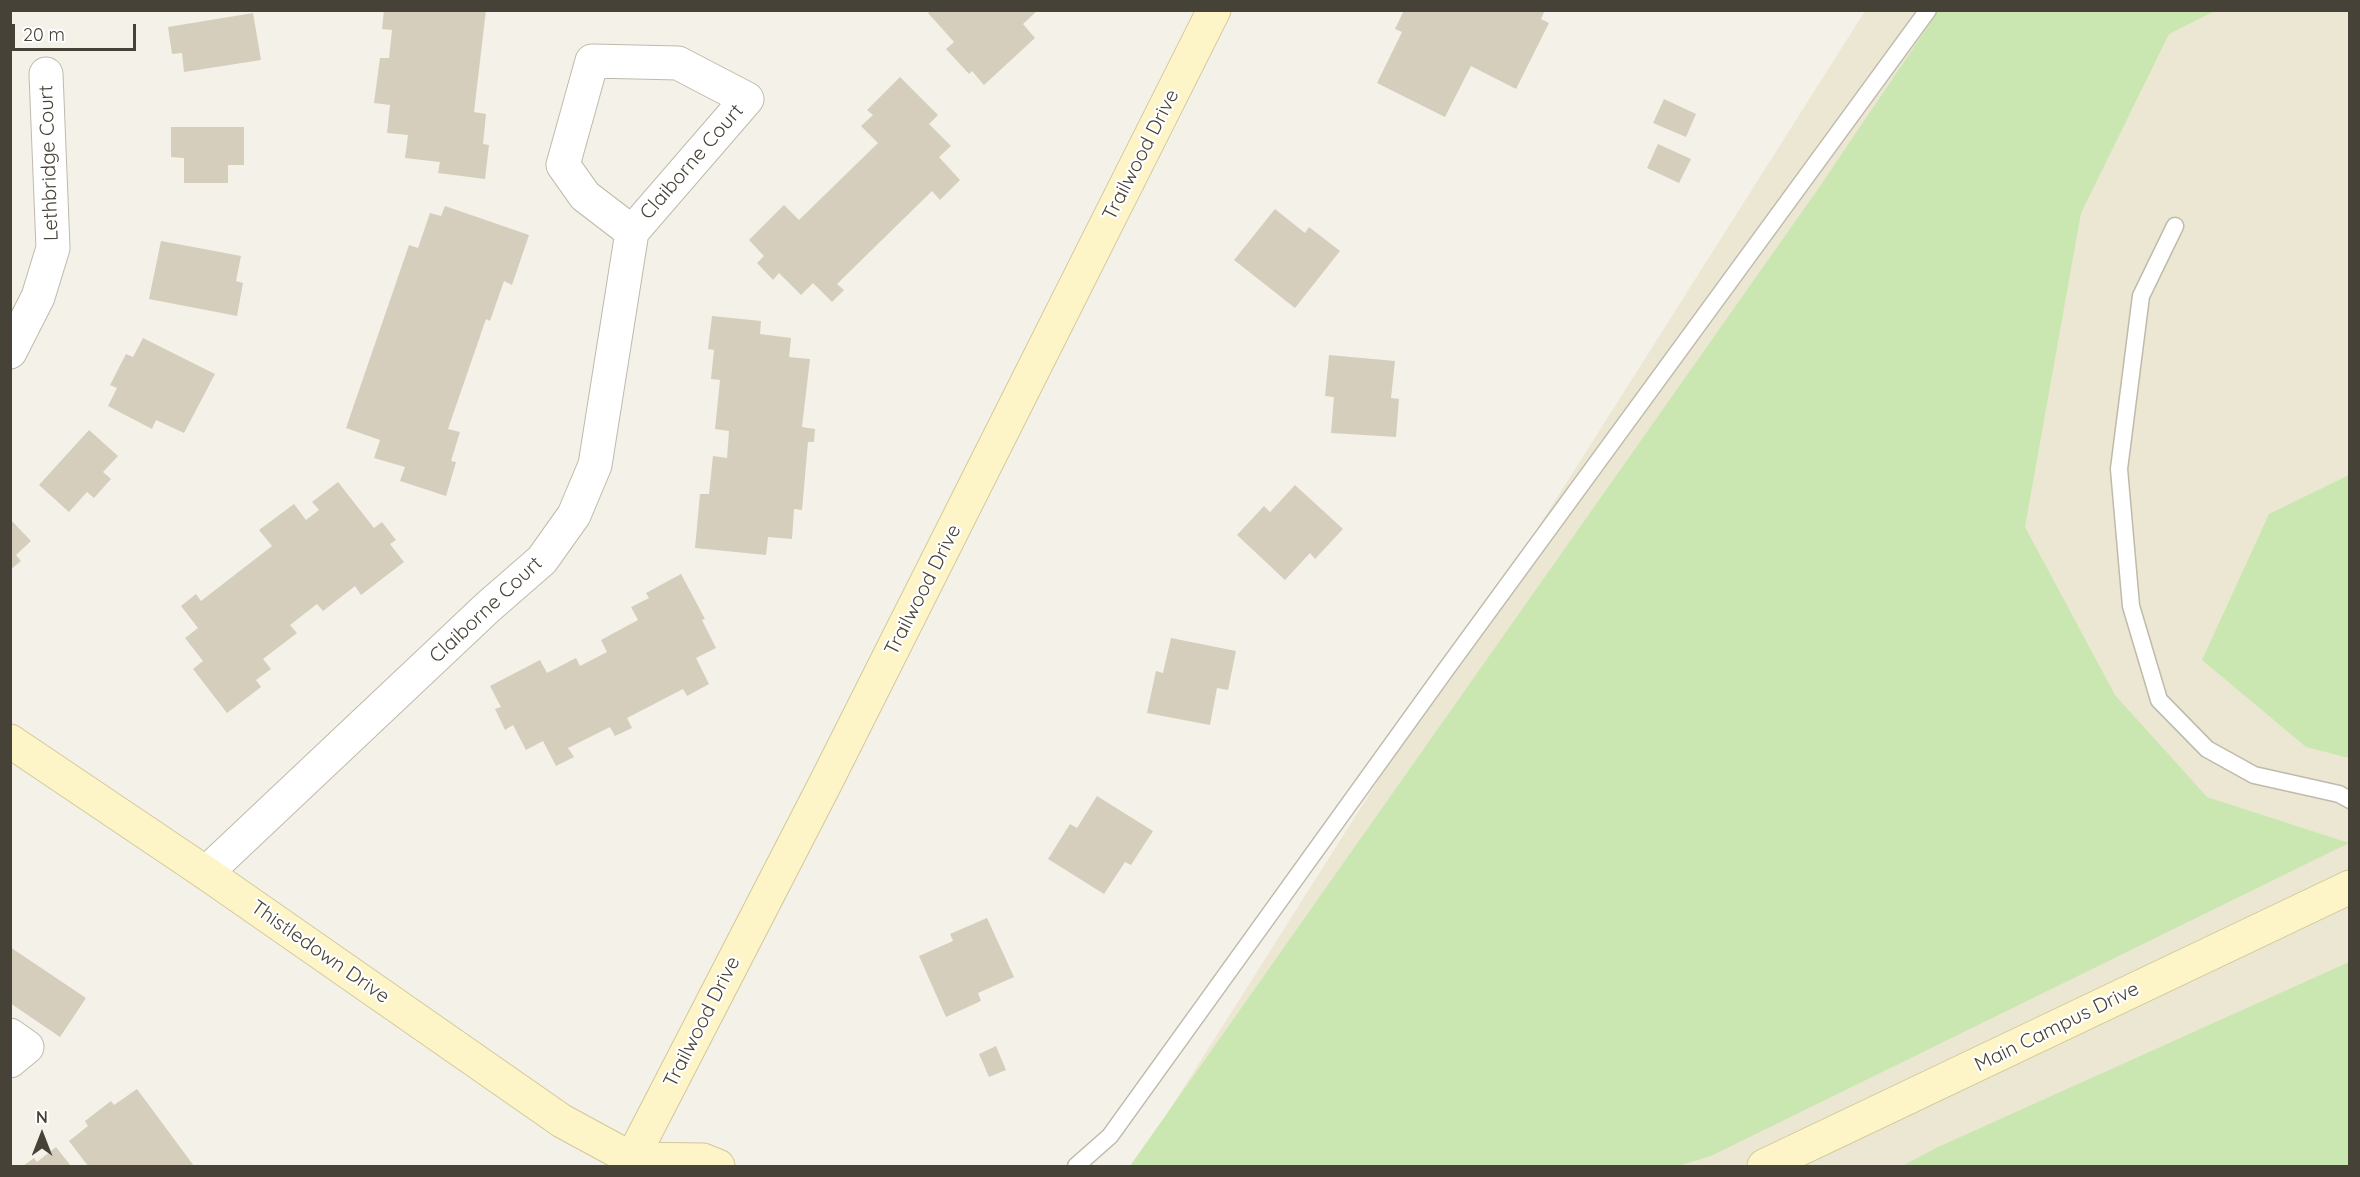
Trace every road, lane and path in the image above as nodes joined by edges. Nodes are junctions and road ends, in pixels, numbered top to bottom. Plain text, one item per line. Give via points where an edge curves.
1 (1214, 10) edge
2 (1928, 10) edge
3 (46, 74) dead end
4 (2175, 226) dead end
5 (632, 232) junction
6 (10, 352) edge
7 (10, 741) edge
8 (2349, 800) edge
9 (206, 873) junction
10 (2349, 887) edge
11 (10, 1035) edge
12 (10, 1061) edge
13 (632, 1164) edge
14 (718, 1167) edge
15 (1076, 1167) edge
16 (1764, 1167) edge

1 - 13 main road, Trailwood Drive
2 - 15 lane via 1110,1136
3 - 6 street, Lethbridge Court via 53,248 38,297
4 - 8 lane via 2141,296 2119,469 2131,606 2159,700 2207,749 2254,775 2339,794
5 - 5 street, Claiborne Court via 747,99 678,63 592,60 563,165 585,196
5 - 9 street, Claiborne Court via 595,465 574,515 542,560
7 - 9 main road, Thistledown Drive
9 - 13 main road, Thistledown Drive via 562,1121
10 - 16 main road, Main Campus Drive
11 - 12 street via 27,1047
13 - 14 main road via 703,1160

